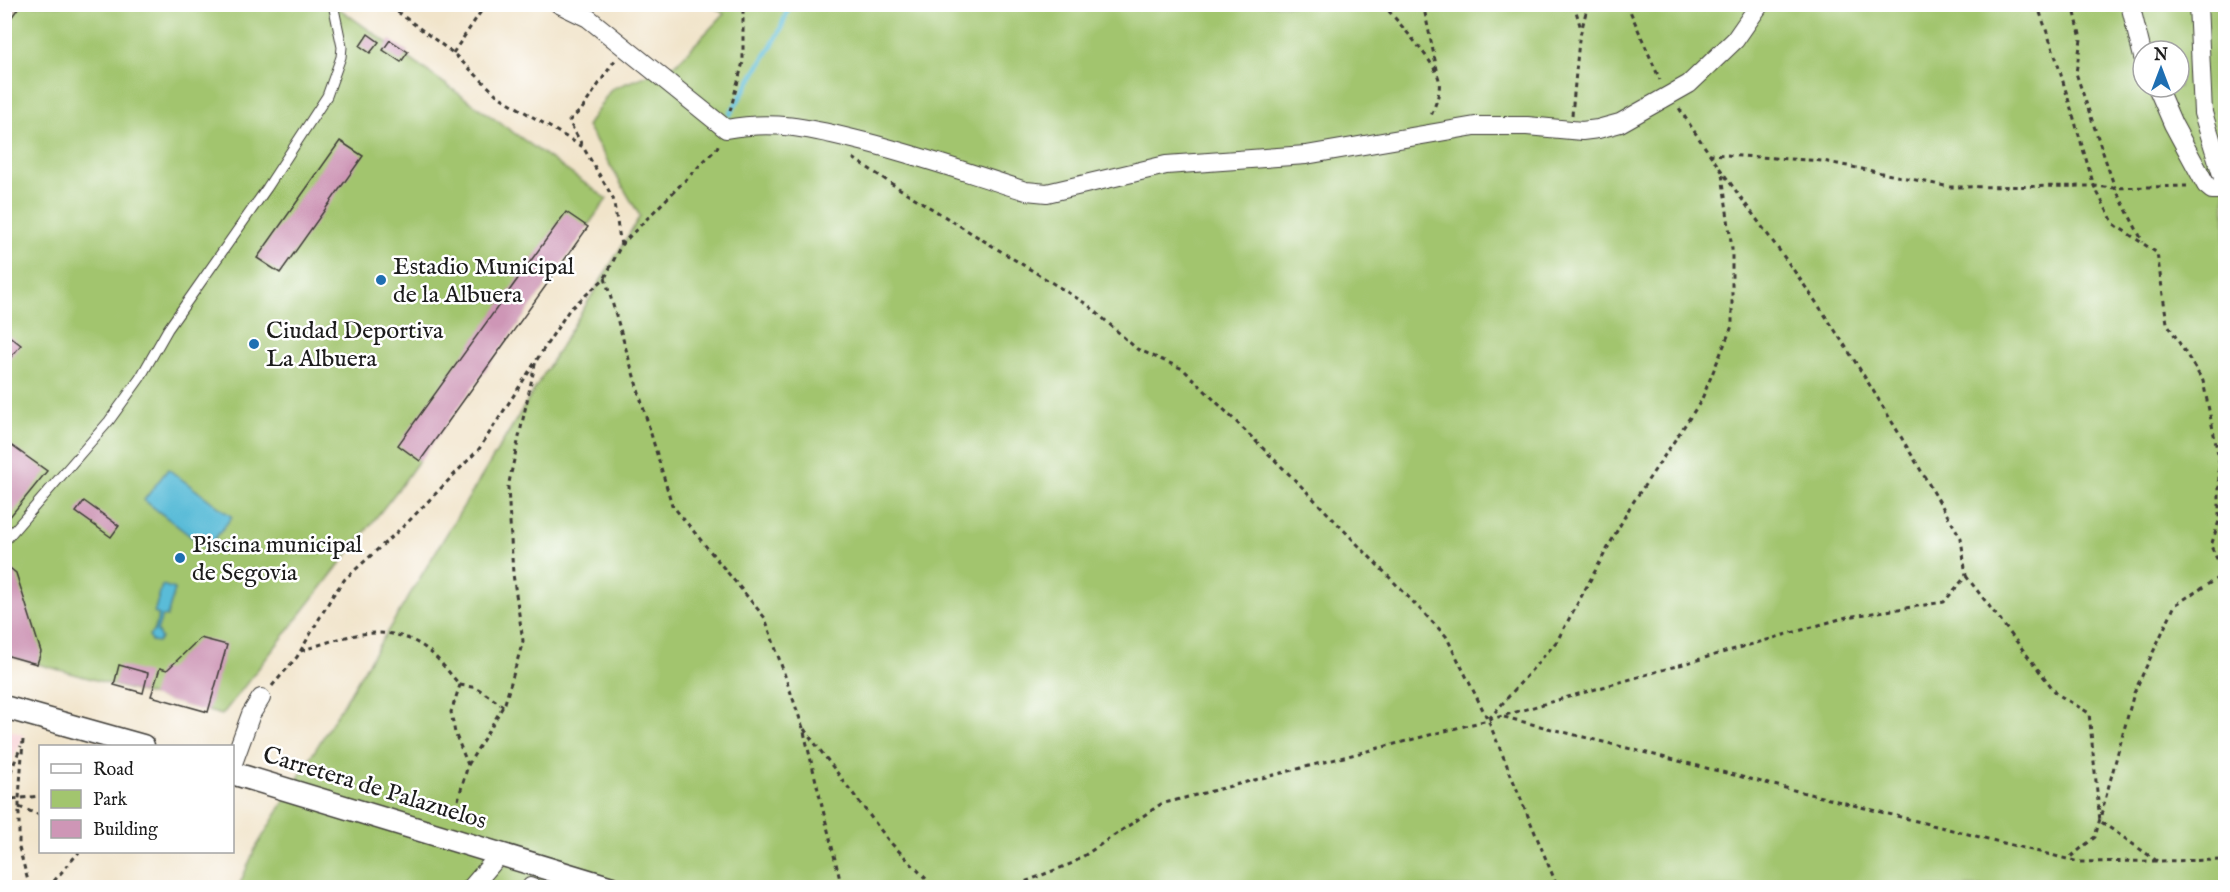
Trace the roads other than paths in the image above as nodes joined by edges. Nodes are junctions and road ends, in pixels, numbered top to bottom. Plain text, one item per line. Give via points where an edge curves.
1 (333, 4) edge
2 (559, 4) edge
3 (1760, 4) edge
4 (2130, 4) edge
5 (2198, 4) edge
6 (2139, 39) edge
7 (2162, 99) edge
8 (4, 542) edge
9 (261, 698) road end
10 (4, 707) edge
11 (136, 745) edge
12 (234, 764) edge
13 (234, 767) edge
14 (501, 853) junction
15 (471, 888) edge
16 (612, 888) edge

1 - 8 lane via 342,47 336,77 327,96 109,421
2 - 3 street via 588,18 726,129 748,125 797,126 892,148 1026,191 1047,193 1166,165 1306,155 1475,126 1582,131 1620,123 1689,84 1735,40
4 - 6 street
5 - 7 street via 2203,113 2224,184 2222,190 2206,185
9 - 12 street via 251,714
10 - 11 street
13 - 14 street, Carretera de Palazuelos via 281,787
14 - 15 street, Carretera de Palazuelos
14 - 16 street, Carretera de Palazuelos

